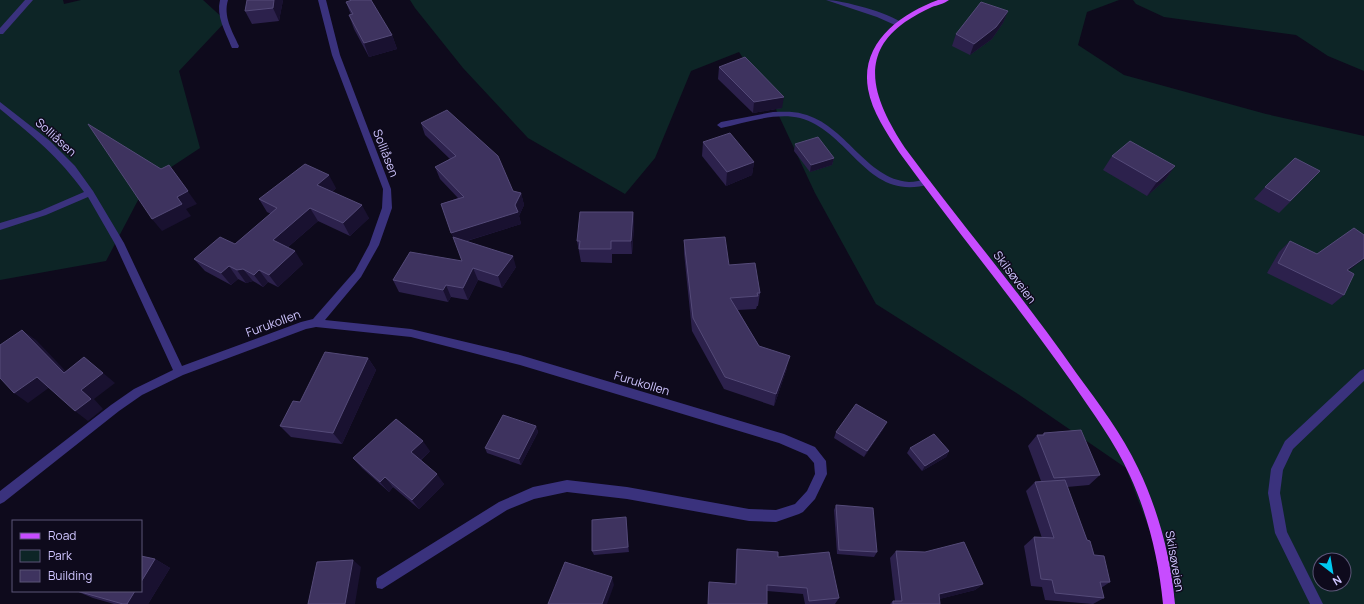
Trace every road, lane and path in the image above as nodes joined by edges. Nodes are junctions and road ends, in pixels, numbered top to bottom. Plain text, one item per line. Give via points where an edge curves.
1 (29, 0) edge
2 (224, 0) edge
3 (322, 0) edge
4 (830, 0) edge
5 (945, 0) edge
6 (898, 23) junction
7 (0, 32) edge
8 (235, 46) dead end
9 (0, 105) edge
10 (721, 126) dead end
11 (927, 182) junction
12 (90, 193) junction
13 (0, 227) edge
14 (316, 323) junction
15 (179, 372) junction
16 (1364, 374) edge
17 (0, 498) edge
18 (382, 583) dead end
19 (1168, 604) edge
20 (1317, 604) edge

1 - 7 street
2 - 8 street via 224,18
3 - 14 street, Solliåsen via 336,55 387,189 387,208 374,245 358,274
4 - 6 street
5 - 6 main road, Skilsøveien via 930,5
6 - 11 main road, Skilsøveien via 882,41 871,65 872,90 891,132
9 - 12 street, Solliåsen via 72,168
10 - 11 street via 758,118 794,114 804,116 831,131 876,173 908,185
11 - 19 main road, Skilsøveien via 1058,354 1119,443 1139,482 1156,530 1168,590
12 - 13 street via 43,213
12 - 15 street, Solliåsen via 119,244
14 - 15 street, Furukollen
14 - 18 street, Furukollen via 411,334 520,360 780,438 811,451 820,461 821,474 811,495 799,508 776,516 749,515 627,493 567,486 533,493 503,506
15 - 17 street, Furukollen via 138,392 115,408
16 - 20 street via 1289,445 1277,469 1274,493 1281,533

